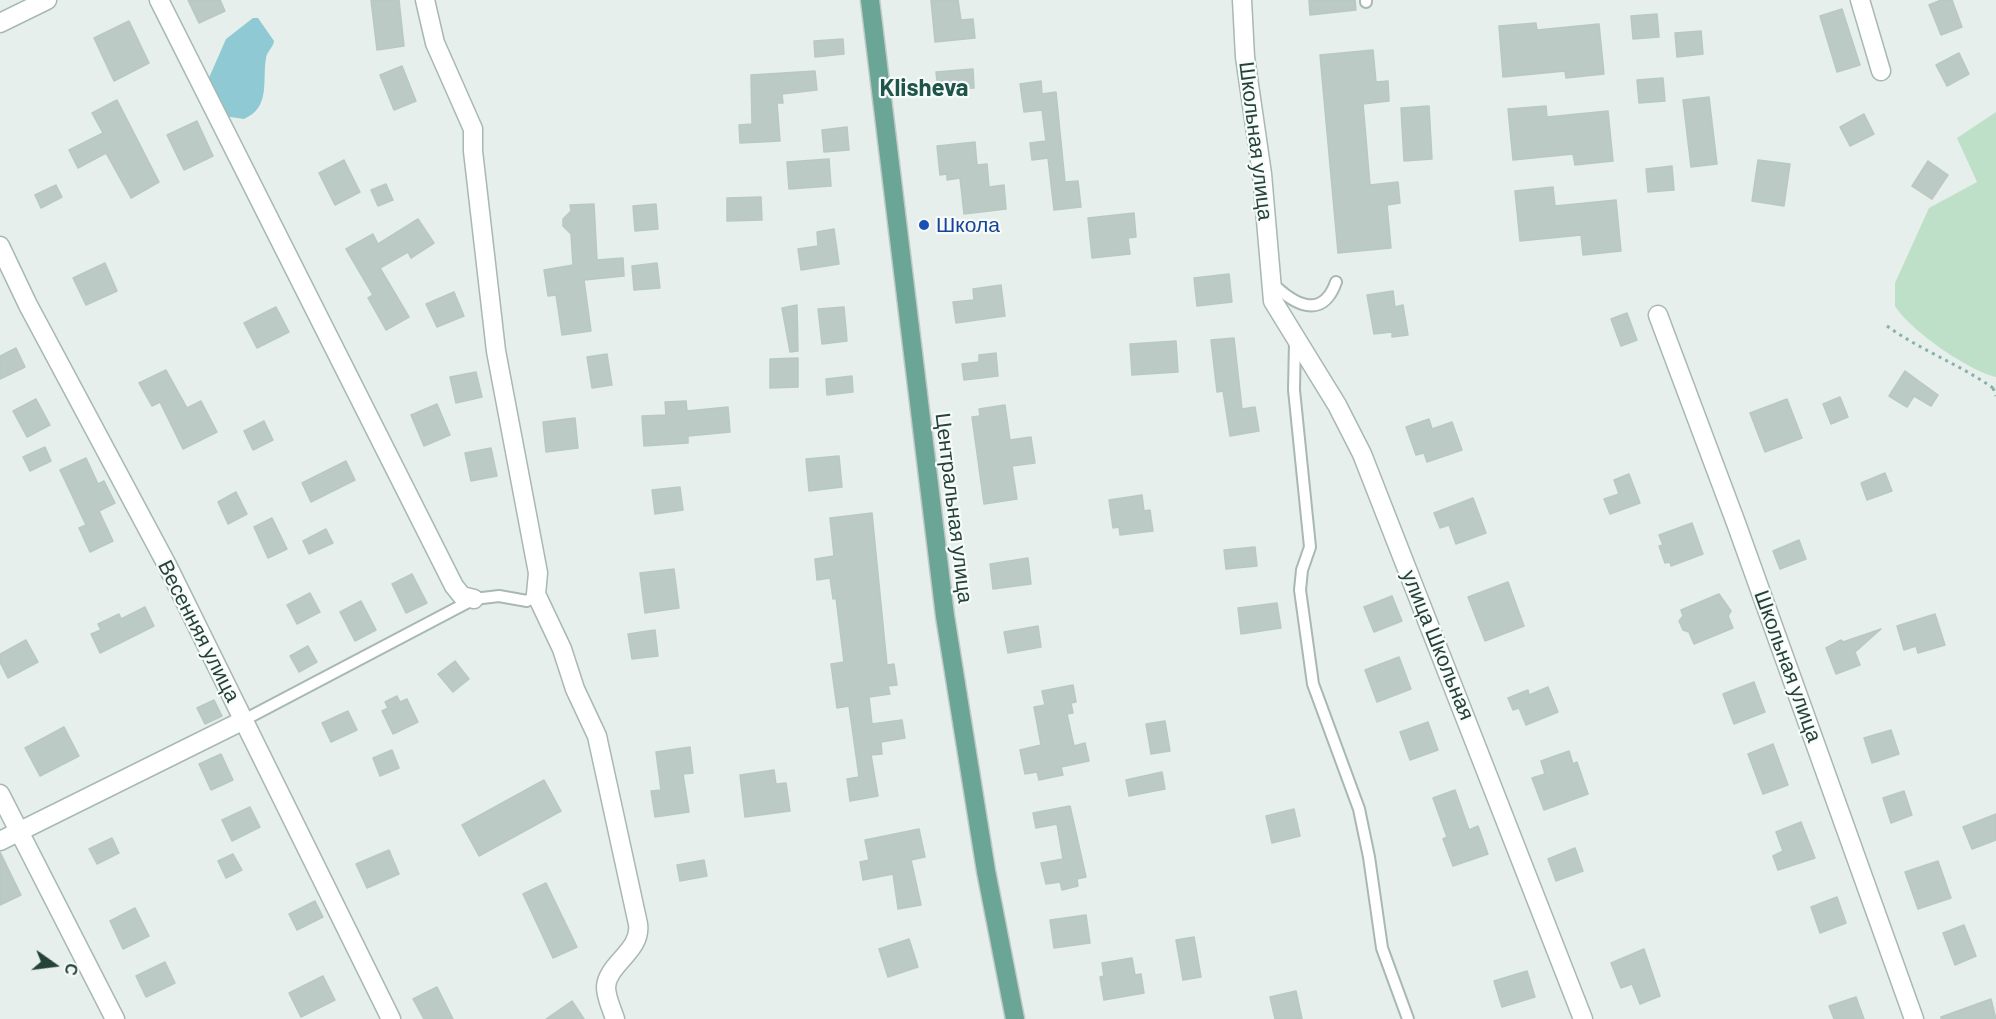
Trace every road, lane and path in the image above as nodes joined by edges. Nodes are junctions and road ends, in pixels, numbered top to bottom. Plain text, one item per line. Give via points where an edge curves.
1 (46, 0) edge
2 (159, 0) edge
3 (425, 0) edge
4 (870, 0) edge
5 (1242, 0) edge
6 (1860, 0) edge
7 (0, 23) edge
8 (1881, 71) dead end
9 (0, 246) edge
10 (1271, 282) junction
11 (1336, 282) dead end
12 (1658, 315) dead end
13 (1887, 326) dead end
14 (1295, 334) junction
15 (1994, 388) edge
16 (1996, 396) edge
17 (536, 594) junction
18 (474, 599) junction
19 (244, 720) junction
20 (0, 794) edge
21 (19, 831) junction
22 (0, 841) edge
23 (115, 1019) edge
24 (391, 1019) edge
25 (615, 1019) edge
26 (1015, 1019) edge
27 (1408, 1019) edge
28 (1583, 1019) edge
29 (1914, 1019) edge

1 - 7 street
2 - 18 street via 454,586 462,596
3 - 17 street via 435,43 473,129 496,351 538,573
4 - 26 main road, Центральная улица via 945,616 986,871
5 - 10 street, Школьная улица
6 - 8 street
9 - 19 street, Весенняя улица
10 - 11 lane via 1289,300 1302,305 1326,299
10 - 14 street, улица Школьная via 1273,301
12 - 29 street, Школьная улица
13 - 15 path
14 - 27 lane via 1294,390 1310,547 1300,590 1310,669 1359,809 1382,948
14 - 28 street, улица Школьная via 1362,454
15 - 16 path
17 - 18 lane via 527,602 499,596
17 - 25 street via 597,736 638,924 635,943 607,980 607,998
18 - 19 lane
19 - 21 street
19 - 24 street, Весенняя улица
20 - 21 street
21 - 22 street
21 - 23 street

